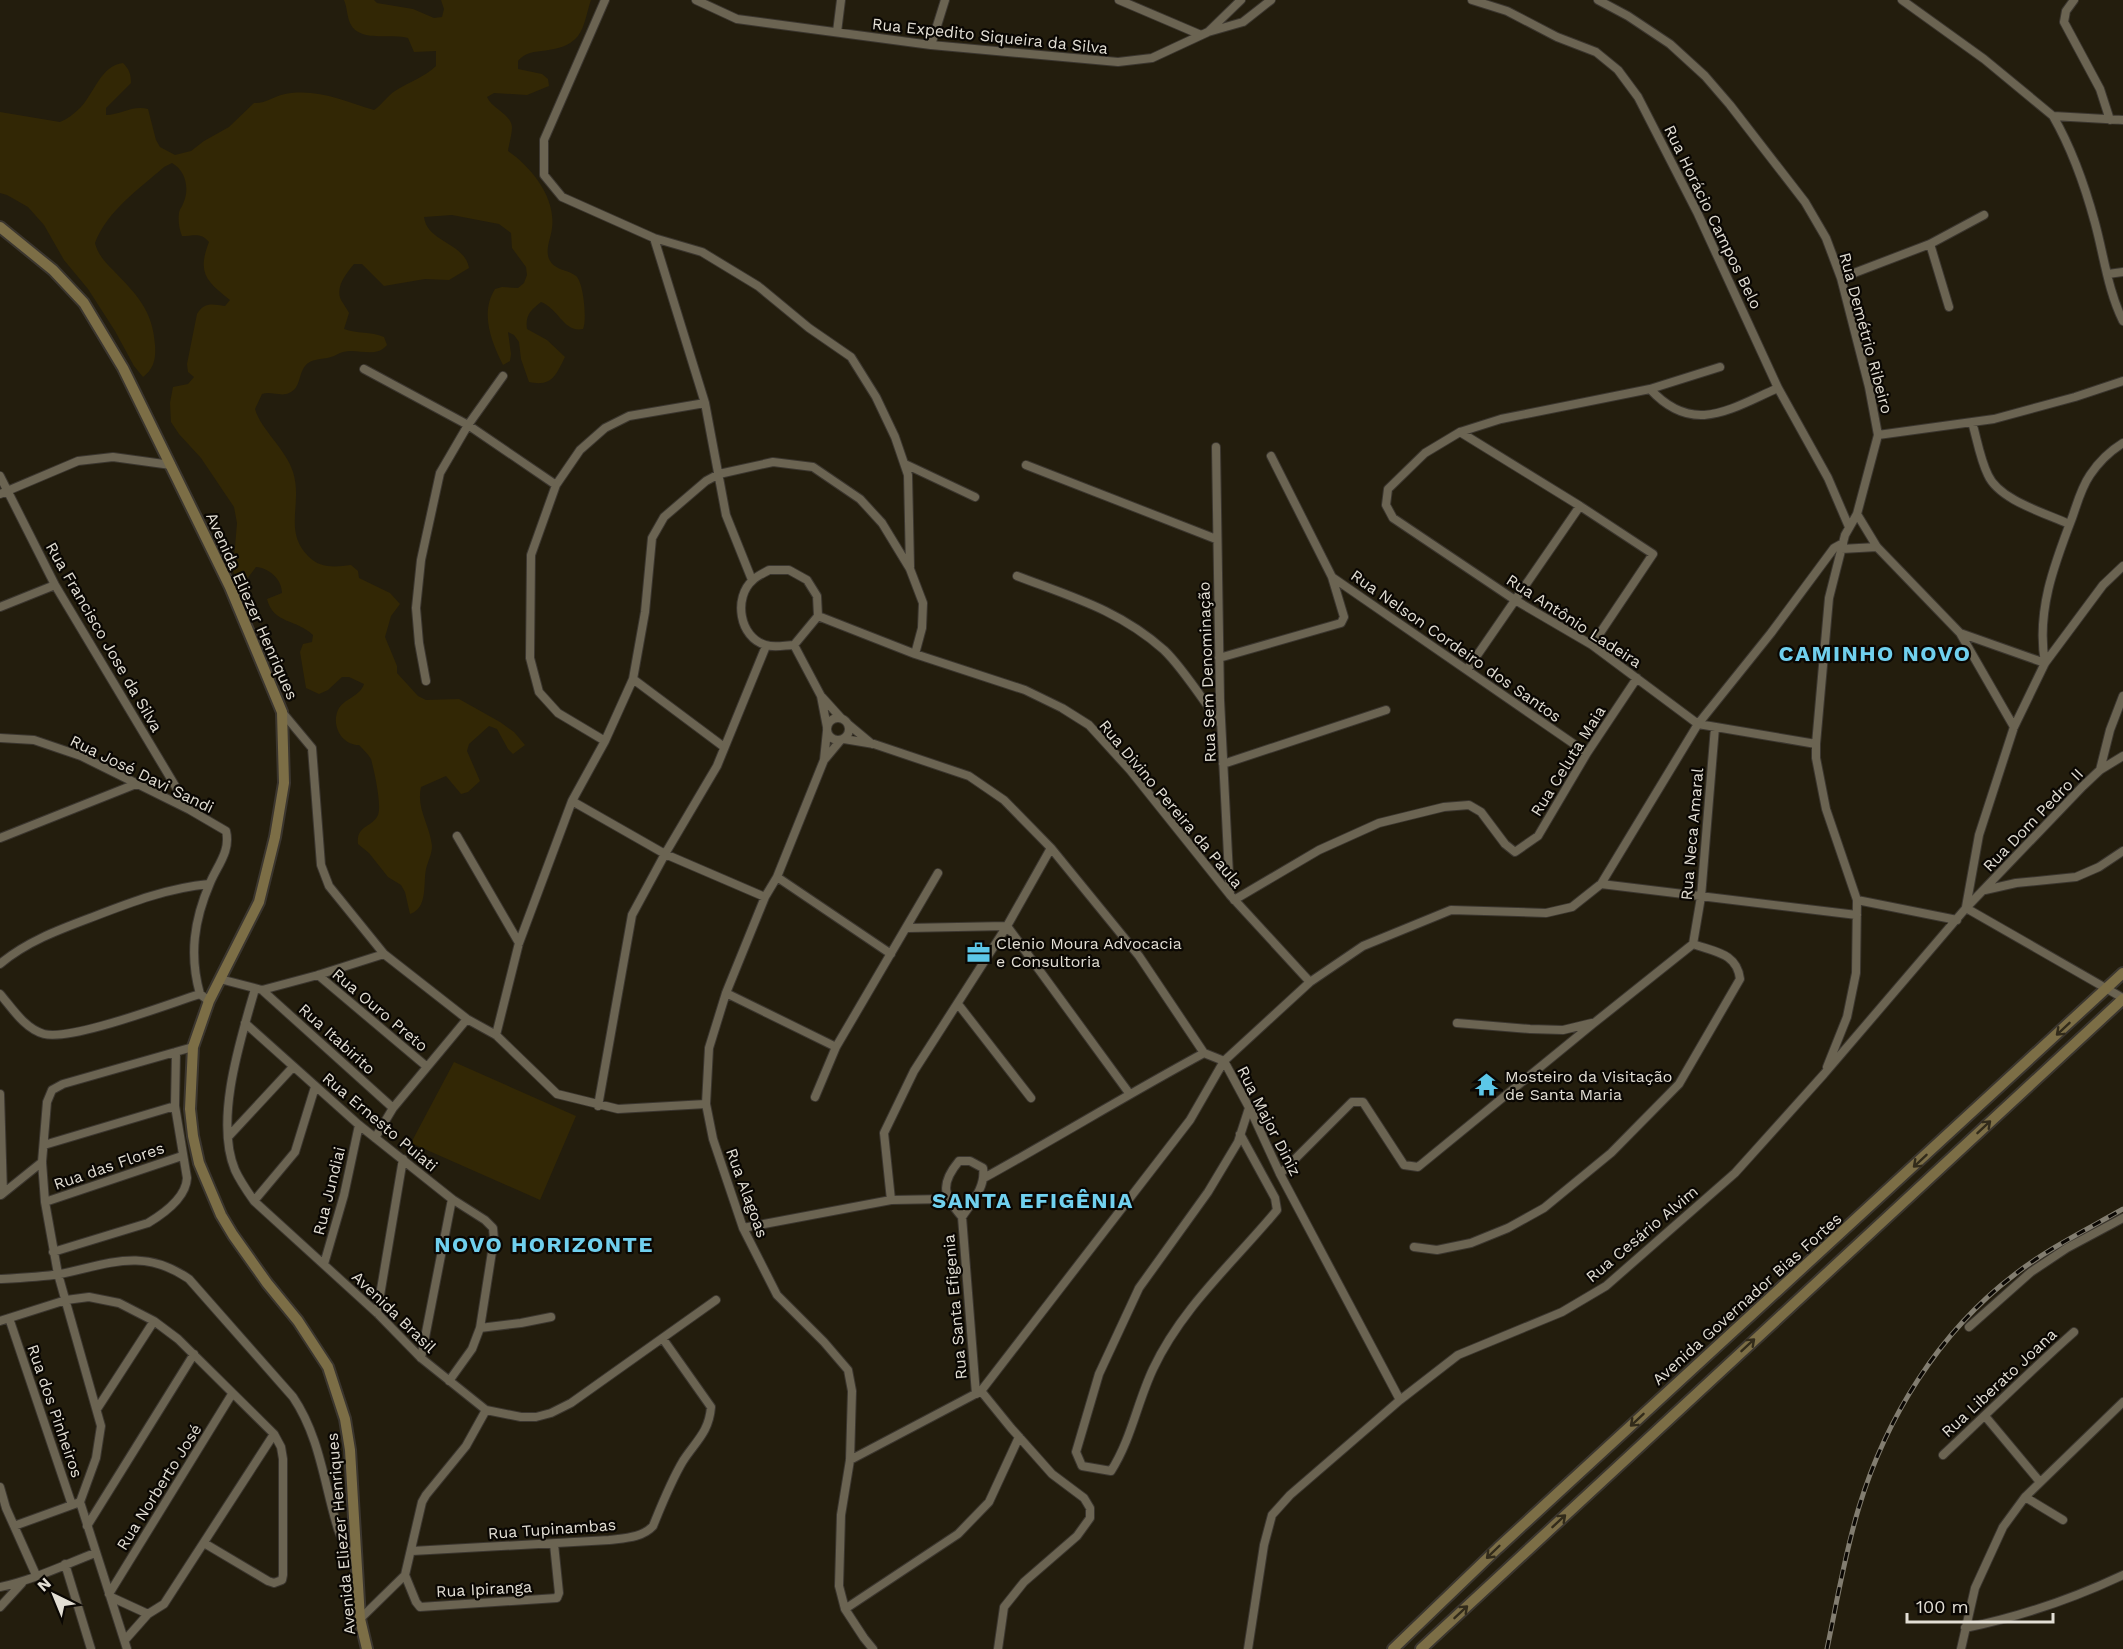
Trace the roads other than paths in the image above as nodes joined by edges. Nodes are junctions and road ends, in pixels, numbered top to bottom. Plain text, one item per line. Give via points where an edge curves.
1 (605, 0) edge
2 (696, 0) edge
3 (841, 0) edge
4 (945, 0) edge
5 (1119, 0) edge
6 (1241, 0) edge
7 (1271, 0) edge
8 (1472, 0) edge
9 (1598, 0) edge
10 (1902, 0) edge
11 (2074, 0) edge
12 (837, 32) junction
13 (1204, 34) junction
14 (931, 45) junction
15 (2053, 116) junction
16 (2110, 120) junction
17 (2123, 120) edge
18 (1984, 215) dead end
19 (0, 227) edge
20 (654, 238) junction
21 (1930, 244) junction
22 (2123, 272) edge
23 (2108, 274) junction
24 (1841, 278) junction
25 (1949, 306) dead end
26 (2123, 321) edge
27 (1720, 368) dead end
28 (364, 369) dead end
29 (503, 376) dead end
30 (2123, 381) edge
31 (1778, 388) junction
32 (1650, 389) junction
33 (705, 404) junction
34 (1972, 422) junction
35 (468, 425) junction
36 (1460, 432) junction
37 (1878, 435) junction
38 (2123, 443) edge
39 (1216, 447) dead end
40 (1271, 456) dead end
41 (905, 464) junction
42 (171, 465) junction
43 (1026, 465) dead end
44 (719, 474) junction
45 (0, 476) edge
46 (556, 485) junction
47 (4, 492) edge
48 (975, 497) dead end
49 (1580, 506) junction
50 (1857, 514) junction
51 (2069, 524) junction
52 (1849, 527) junction
53 (1216, 539) junction
54 (1842, 546) junction
55 (1877, 547) junction
56 (2123, 566) edge
57 (910, 569) junction
58 (1017, 576) dead end
59 (1332, 578) junction
60 (752, 580) junction
61 (55, 585) junction
62 (1515, 600) junction
63 (0, 607) edge
64 (818, 616) junction
65 (1960, 633) junction
66 (766, 645) junction
67 (794, 645) junction
68 (1592, 645) junction
69 (915, 654) junction
70 (1219, 658) junction
71 (2044, 663) junction
72 (1467, 670) junction
73 (1637, 678) junction
74 (633, 679) junction
75 (426, 681) dead end
76 (821, 696) junction
77 (2123, 696) edge
78 (1386, 710) dead end
79 (282, 712) junction
80 (845, 721) junction
81 (1221, 724) junction
82 (1698, 724) junction
83 (2014, 726) junction
84 (1715, 727) junction
85 (827, 729) junction
86 (0, 738) edge
87 (842, 740) junction
88 (605, 741) junction
89 (874, 744) junction
90 (1816, 744) junction
91 (724, 747) junction
92 (1587, 753) junction
93 (2123, 756) edge
94 (824, 760) junction
95 (1223, 764) junction
96 (2100, 770) junction
97 (136, 784) junction
98 (572, 801) junction
99 (190, 810) junction
100 (457, 836) dead end
101 (0, 838) edge
102 (1051, 848) junction
103 (2123, 851) edge
104 (665, 854) junction
105 (938, 873) dead end
106 (777, 877) junction
107 (209, 884) junction
108 (1601, 884) junction
109 (1983, 890) junction
110 (765, 897) junction
111 (1701, 897) junction
112 (1232, 898) junction
113 (1857, 900) junction
114 (1966, 908) junction
115 (1857, 915) junction
116 (1958, 920) junction
117 (1007, 926) junction
118 (908, 928) junction
119 (519, 944) junction
120 (1693, 944) junction
121 (384, 954) junction
122 (891, 954) junction
123 (0, 964) edge
124 (2123, 973) edge
125 (318, 975) junction
126 (220, 979) junction
127 (1310, 982) junction
128 (259, 989) junction
129 (2106, 989) junction
130 (726, 993) junction
131 (0, 994) edge
132 (200, 994) junction
133 (2123, 998) edge
134 (209, 1001) junction
135 (958, 1004) junction
136 (467, 1019) junction
137 (245, 1023) junction
138 (1457, 1023) dead end
139 (1594, 1023) junction
140 (496, 1035) junction
141 (194, 1047) junction
142 (836, 1047) junction
143 (176, 1052) junction
144 (1204, 1053) junction
145 (1224, 1061) junction
146 (426, 1066) junction
147 (293, 1067) junction
148 (1824, 1074) junction
149 (315, 1087) junction
150 (1130, 1093) junction
151 (0, 1094) edge
152 (815, 1097) dead end
153 (1031, 1098) dead end
154 (706, 1104) junction
155 (175, 1106) junction
156 (598, 1106) junction
157 (393, 1108) junction
158 (1249, 1108) junction
159 (359, 1125) junction
160 (1240, 1134) junction
161 (1948, 1135) junction
162 (228, 1137) junction
163 (375, 1138) junction
164 (44, 1145) junction
165 (1961, 1149) junction
166 (182, 1156) junction
167 (403, 1159) junction
168 (42, 1162) junction
169 (1280, 1174) junction
170 (984, 1178) junction
171 (1, 1195) edge
172 (452, 1199) junction
173 (947, 1199) junction
174 (891, 1200) junction
175 (254, 1201) junction
176 (45, 1202) junction
177 (962, 1217) junction
178 (2123, 1218) edge
179 (743, 1228) junction
180 (1842, 1233) junction
181 (1414, 1247) dead end
182 (1855, 1247) junction
183 (53, 1252) junction
184 (324, 1264) junction
185 (58, 1274) junction
186 (0, 1279) edge
187 (66, 1300) junction
188 (716, 1300) dead end
189 (377, 1313) junction
190 (551, 1317) dead end
191 (9, 1318) junction
192 (154, 1321) junction
193 (0, 1322) edge
194 (1969, 1327) dead end
195 (480, 1328) junction
196 (2073, 1332) dead end
197 (663, 1340) junction
198 (1717, 1347) junction
199 (194, 1354) junction
200 (421, 1358) junction
201 (1729, 1363) junction
202 (1693, 1368) junction
203 (449, 1381) junction
204 (1706, 1385) junction
205 (979, 1392) junction
206 (232, 1394) junction
207 (1400, 1400) junction
208 (2123, 1402) edge
209 (97, 1409) junction
210 (486, 1410) junction
211 (1985, 1416) junction
212 (274, 1434) junction
213 (1019, 1437) junction
214 (1943, 1455) dead end
215 (850, 1460) junction
216 (2040, 1482) junction
217 (0, 1487) edge
218 (2025, 1497) junction
219 (80, 1502) junction
220 (72, 1505) junction
221 (3, 1506) edge
222 (2063, 1520) dead end
223 (14, 1526) junction
224 (87, 1526) junction
225 (204, 1543) junction
226 (554, 1544) junction
227 (412, 1551) junction
228 (95, 1552) junction
229 (65, 1564) junction
230 (358, 1569) junction
231 (36, 1575) junction
232 (405, 1575) junction
233 (2123, 1575) edge
234 (24, 1582) junction
235 (0, 1587) edge
236 (110, 1595) junction
237 (0, 1607) edge
238 (845, 1609) junction
239 (148, 1614) junction
240 (360, 1619) junction
241 (1965, 1628) junction
242 (125, 1640) junction
243 (91, 1649) edge
244 (127, 1649) edge
245 (367, 1649) edge
246 (873, 1649) edge
247 (998, 1649) edge
248 (1248, 1649) edge
249 (1393, 1649) edge
250 (1420, 1649) edge
251 (1961, 1649) edge

1 - 20 street via 544,140 544,175 562,197
2 - 12 street, Rua Expedito Siqueira da Silva via 737,19
3 - 12 street
4 - 14 street
5 - 13 street
6 - 13 street
7 - 13 street, Rua Expedito Siqueira da Silva via 1243,22
8 - 31 street, Rua Horácio Campos Belo via 1507,11 1596,52 1618,70 1638,97 1698,214
9 - 24 street, Rua Demétrio Ribeiro via 1670,44 1705,76 1805,202 1826,238
10 - 15 street via 1984,58
11 - 16 street via 2064,22 2100,90
12 - 14 street, Rua Expedito Siqueira da Silva
13 - 14 street, Rua Expedito Siqueira da Silva via 1152,58 1118,62
15 - 16 street
15 - 23 street via 2079,173
16 - 17 street
18 - 21 street
19 - 42 main road, Avenida Eliezer Henriques via 53,270 84,303 123,368
20 - 33 street
20 - 41 street via 702,252 758,286 850,357 876,397
21 - 24 street
21 - 25 street
22 - 23 street
23 - 26 street
24 - 37 street, Rua Demétrio Ribeiro
27 - 32 street
28 - 35 street
29 - 35 street
30 - 34 street via 2035,409
31 - 32 street via 1733,408 1699,416 1681,413
31 - 52 street, Rua Horácio Campos Belo via 1828,478
32 - 36 street via 1501,419
33 - 44 street
33 - 46 street via 629,416 605,428 580,450
34 - 37 street
34 - 51 street via 1988,475 1996,488 2009,498
35 - 46 street
35 - 75 street via 440,473 421,560 416,608
36 - 49 street
36 - 62 street, Rua Antônio Ladeira via 1425,453 1388,489 1386,505 1393,518
37 - 50 street, Rua Demétrio Ribeiro
38 - 51 street via 2090,474
39 - 53 street, Rua Sem Denominação
40 - 59 street, Rua Nelson Cordeiro dos Santos
41 - 48 street
41 - 57 street
42 - 47 street via 113,457 78,461
42 - 79 main road, Avenida Eliezer Henriques via 230,587
43 - 53 street
44 - 57 street via 773,462 813,467 860,499 882,523
44 - 60 street via 726,515
44 - 74 street via 664,517 652,538
45 - 47 street, Rua Francisco Jose da Silva
46 - 88 street via 531,555 530,658 539,692 545,699 558,713
47 - 61 street, Rua Francisco Jose da Silva
49 - 62 street
49 - 68 street via 1653,554
50 - 52 street, Rua Demétrio Ribeiro
50 - 55 street
51 - 71 street via 2043,614
52 - 54 street, Rua Demétrio Ribeiro
53 - 70 street, Rua Sem Denominação
54 - 55 street
54 - 82 street via 1834,548
54 - 90 street, Rua Demétrio Ribeiro via 1829,598
55 - 65 street
56 - 71 street via 2103,585
57 - 69 street via 923,603
58 - 81 street via 1104,609 1133,626 1165,652
59 - 70 street via 1344,617 1341,623
59 - 72 street, Rua Nelson Cordeiro dos Santos
60 - 64 street via 769,570 789,570 807,580 817,596
60 - 66 street via 742,597 741,617 750,634
61 - 63 street
61 - 99 street, Rua Francisco Jose da Silva
62 - 68 street, Rua Antônio Ladeira
62 - 72 street
64 - 67 street
64 - 69 street, Rua Divino Pereira da Paula
65 - 71 street
65 - 83 street
66 - 67 street
66 - 91 street
67 - 76 street, Rua Alagoas
68 - 73 street, Rua Antônio Ladeira
69 - 112 street, Rua Divino Pereira da Paula via 1025,690 1089,725
70 - 81 street, Rua Sem Denominação
71 - 83 street
72 - 92 street, Rua Nelson Cordeiro dos Santos
73 - 82 street, Rua Antônio Ladeira
73 - 92 street, Rua Celuta Maia
74 - 88 street
74 - 91 street
76 - 80 street, Rua Alagoas
76 - 85 street, Rua Alagoas
77 - 96 street
78 - 95 street
79 - 121 street via 312,748 321,865 329,886
79 - 126 main road, Avenida Eliezer Henriques via 284,783 276,837 259,902
80 - 85 street via 832,720
80 - 87 street via 849,732
80 - 89 street
81 - 95 street, Rua Sem Denominação
82 - 84 street, Rua Antônio Ladeira
82 - 108 street
83 - 114 street via 1979,835
84 - 90 street, Rua Antônio Ladeira
84 - 111 street, Rua Neca Amaral
85 - 87 street via 831,738
85 - 94 street, Rua Alagoas
86 - 97 street, Rua José Davi Sandi via 34,740 62,748
87 - 89 street
87 - 94 street, Rua Alagoas
88 - 98 street
89 - 102 street via 969,776 1004,800
90 - 113 street, Rua Demétrio Ribeiro via 1826,809
91 - 104 street via 717,766
92 - 112 street, Rua Celuta Maia via 1538,836 1515,852 1481,812 1469,805 1444,807 1379,823 1319,850
93 - 96 street, Rua Dom Pedro II
94 - 106 street, Rua Alagoas
95 - 112 street, Rua Sem Denominação
96 - 109 street, Rua Dom Pedro II
97 - 99 street, Rua José Davi Sandi
97 - 101 street
98 - 104 street
98 - 119 street
99 - 107 street, Rua José Davi Sandi via 226,831 225,854
100 - 119 street
102 - 117 street
102 - 144 street via 1139,956
103 - 109 street via 2076,877
104 - 110 street
104 - 156 street via 632,915
105 - 118 street
106 - 110 street, Rua Alagoas
106 - 122 street
107 - 123 street via 134,901 25,945
107 - 132 street via 193,948
108 - 111 street
108 - 127 street via 1572,907 1546,913 1451,910 1363,946
109 - 114 street, Rua Dom Pedro II
110 - 130 street, Rua Alagoas
111 - 115 street
111 - 120 street, Rua Neca Amaral
112 - 127 street, Rua Divino Pereira da Paula
113 - 115 street, Rua Demétrio Ribeiro
113 - 116 street
114 - 116 street, Rua Cesário Alvim
114 - 129 street
115 - 148 street, Rua Demétrio Ribeiro via 1856,973 1846,1017
116 - 148 street, Rua Cesário Alvim
117 - 118 street
117 - 135 street
117 - 150 street
118 - 122 street
119 - 140 street
120 - 139 street
120 - 181 street via 1730,958 1738,966 1740,979 1679,1084 1611,1153 1544,1208 1471,1244 1437,1250
121 - 125 street
121 - 136 street
122 - 142 street
124 - 129 main road, Avenida Governador Bias Fortes
125 - 128 street
125 - 146 street, Rua Ouro Preto
126 - 128 street
126 - 134 main road, Avenida Eliezer Henriques
127 - 145 street
128 - 137 street, Avenida Brasil
128 - 157 street, Rua Itabirito
129 - 133 street
129 -> 161 main road, Avenida Governador Bias Fortes
130 - 142 street
130 - 154 street, Rua Alagoas via 709,1048
131 - 132 street via 22,1020 42,1034 58,1035
132 - 134 street
165 -> 133 main road, Avenida Governador Bias Fortes
134 - 141 main road, Avenida Eliezer Henriques
135 - 153 street
135 - 174 street via 914,1071 884,1133
136 - 140 street
136 - 146 street
137 - 147 street, Rua Ernesto Puiati
137 - 162 street, Avenida Brasil via 234,1060
138 - 139 street via 1563,1030
139 - 169 street via 1418,1167 1404,1165 1363,1102 1352,1101
140 - 156 street via 557,1094
141 - 143 street
141 - 230 main road, Avenida Eliezer Henriques via 190,1109 193,1136 212,1197 233,1235 328,1367 345,1419
142 - 152 street
143 - 155 street
143 - 164 street via 52,1090 47,1102
144 - 145 street, Rua Major Diniz
144 - 150 street
145 - 158 street, Rua Major Diniz
145 - 205 street via 1190,1120
146 - 157 street
147 - 149 street, Rua Ernesto Puiati
147 - 162 street
148 - 207 street, Rua Cesário Alvim via 1735,1173 1606,1286 1562,1312 1458,1355
149 - 159 street, Rua Ernesto Puiati
149 - 175 street via 295,1152
150 - 170 street
151 - 171 street
154 - 156 street via 618,1109
154 - 179 street, Rua Alagoas via 713,1139
155 - 164 street
155 - 166 street
157 - 163 street
158 - 160 street
158 - 169 street, Rua Major Diniz
159 - 163 street, Rua Ernesto Puiati
159 - 184 street, Rua Jundiai
160 - 160 street via 1208,1192 1139,1288 1099,1374 1076,1452 1082,1466 1111,1471 1121,1456 1153,1369 1184,1316 1276,1210 1275,1197
161 - 165 main road
161 -> 180 main road, Avenida Governador Bias Fortes
162 - 175 street, Avenida Brasil via 234,1168
163 - 167 street, Rua Ernesto Puiati
164 - 168 street
165 - 182 main road, Avenida Governador Bias Fortes
166 - 176 street, Rua das Flores
166 - 183 street via 187,1184 173,1204 154,1219
167 - 172 street, Rua Ernesto Puiati
167 - 189 street
168 - 171 street
168 - 176 street
169 - 207 street, Rua Major Diniz
170 - 173 street via 983,1168 970,1161 959,1161 951,1171
170 - 177 street
172 - 195 street, Rua Ernesto Puiati via 490,1224 494,1233
172 - 200 street
173 - 174 street
173 - 177 street
174 - 179 street
175 - 184 street, Avenida Brasil
176 - 183 street
177 - 205 street, Rua Santa Efigenia
178 - 194 street via 2031,1272
179 - 215 street, Rua Alagoas via 777,1295 848,1370 852,1391
180 - 182 main road
180 - 198 main road, Avenida Governador Bias Fortes
201 -> 182 main road, Avenida Governador Bias Fortes
183 - 185 street
184 - 189 street, Avenida Brasil
185 - 186 street
185 - 187 street
185 - 230 street via 128,1259 169,1267 189,1279 304,1414 315,1439 338,1530
187 - 191 street
187 - 192 street via 89,1298 119,1303
187 - 209 street
188 - 197 street, Avenida Brasil
189 - 200 street, Avenida Brasil
190 - 195 street
191 - 193 street
191 - 220 street, Rua dos Pinheiros
192 - 199 street
192 - 209 street
195 - 203 street via 472,1349
196 - 211 street, Rua Liberato Joana
197 - 210 street, Avenida Brasil via 551,1413 521,1417
197 - 226 street, Rua Tupinambas via 711,1407 707,1430 684,1460 653,1527 641,1534 609,1540
198 - 201 main road via 1718,1359
198 - 202 main road, Avenida Governador Bias Fortes
199 - 206 street
199 - 224 street
200 - 203 street, Avenida Brasil
201 - 204 main road, Avenida Governador Bias Fortes
202 - 204 main road via 1707,1373
202 -> 249 main road, Avenida Governador Bias Fortes
203 - 210 street, Avenida Brasil
250 -> 204 main road, Avenida Governador Bias Fortes
205 - 213 street
205 - 215 street
206 - 212 street
206 - 236 street, Rua Norberto José
207 - 248 street, Rua Cesário Alvim via 1272,1515
208 - 216 street
209 - 219 street via 101,1433
210 - 227 street via 466,1446 426,1495
211 - 214 street, Rua Liberato Joana
211 - 216 street
212 - 225 street
212 - 225 street via 283,1459 283,1575 279,1583 268,1581
213 - 238 street via 989,1502 958,1534
213 - 247 street via 1052,1474 1084,1498 1090,1518 1077,1536 1024,1582 1004,1607
215 - 238 street, Rua Alagoas via 841,1515 839,1586
216 - 218 street
217 - 221 street
218 - 222 street
218 - 241 street via 1994,1543 1975,1588
219 - 220 street, Rua dos Pinheiros
219 - 224 street
220 - 223 street
221 - 223 street
223 - 231 street
224 - 228 street
225 - 239 street via 164,1604
226 - 227 street, Rua Tupinambas
226 - 232 street, Rua Ipiranga via 557,1598 420,1607
227 - 232 street
228 - 229 street
228 - 236 street
229 - 231 street
229 - 243 street
230 - 240 main road, Avenida Eliezer Henriques
231 - 234 street
232 - 240 street
233 - 241 street via 2059,1602
234 - 235 street
234 - 237 street
236 - 239 street
236 - 242 street
238 - 246 street, Rua Alagoas
239 - 242 street
240 - 245 main road, Avenida Eliezer Henriques
241 - 251 street
242 - 244 street

